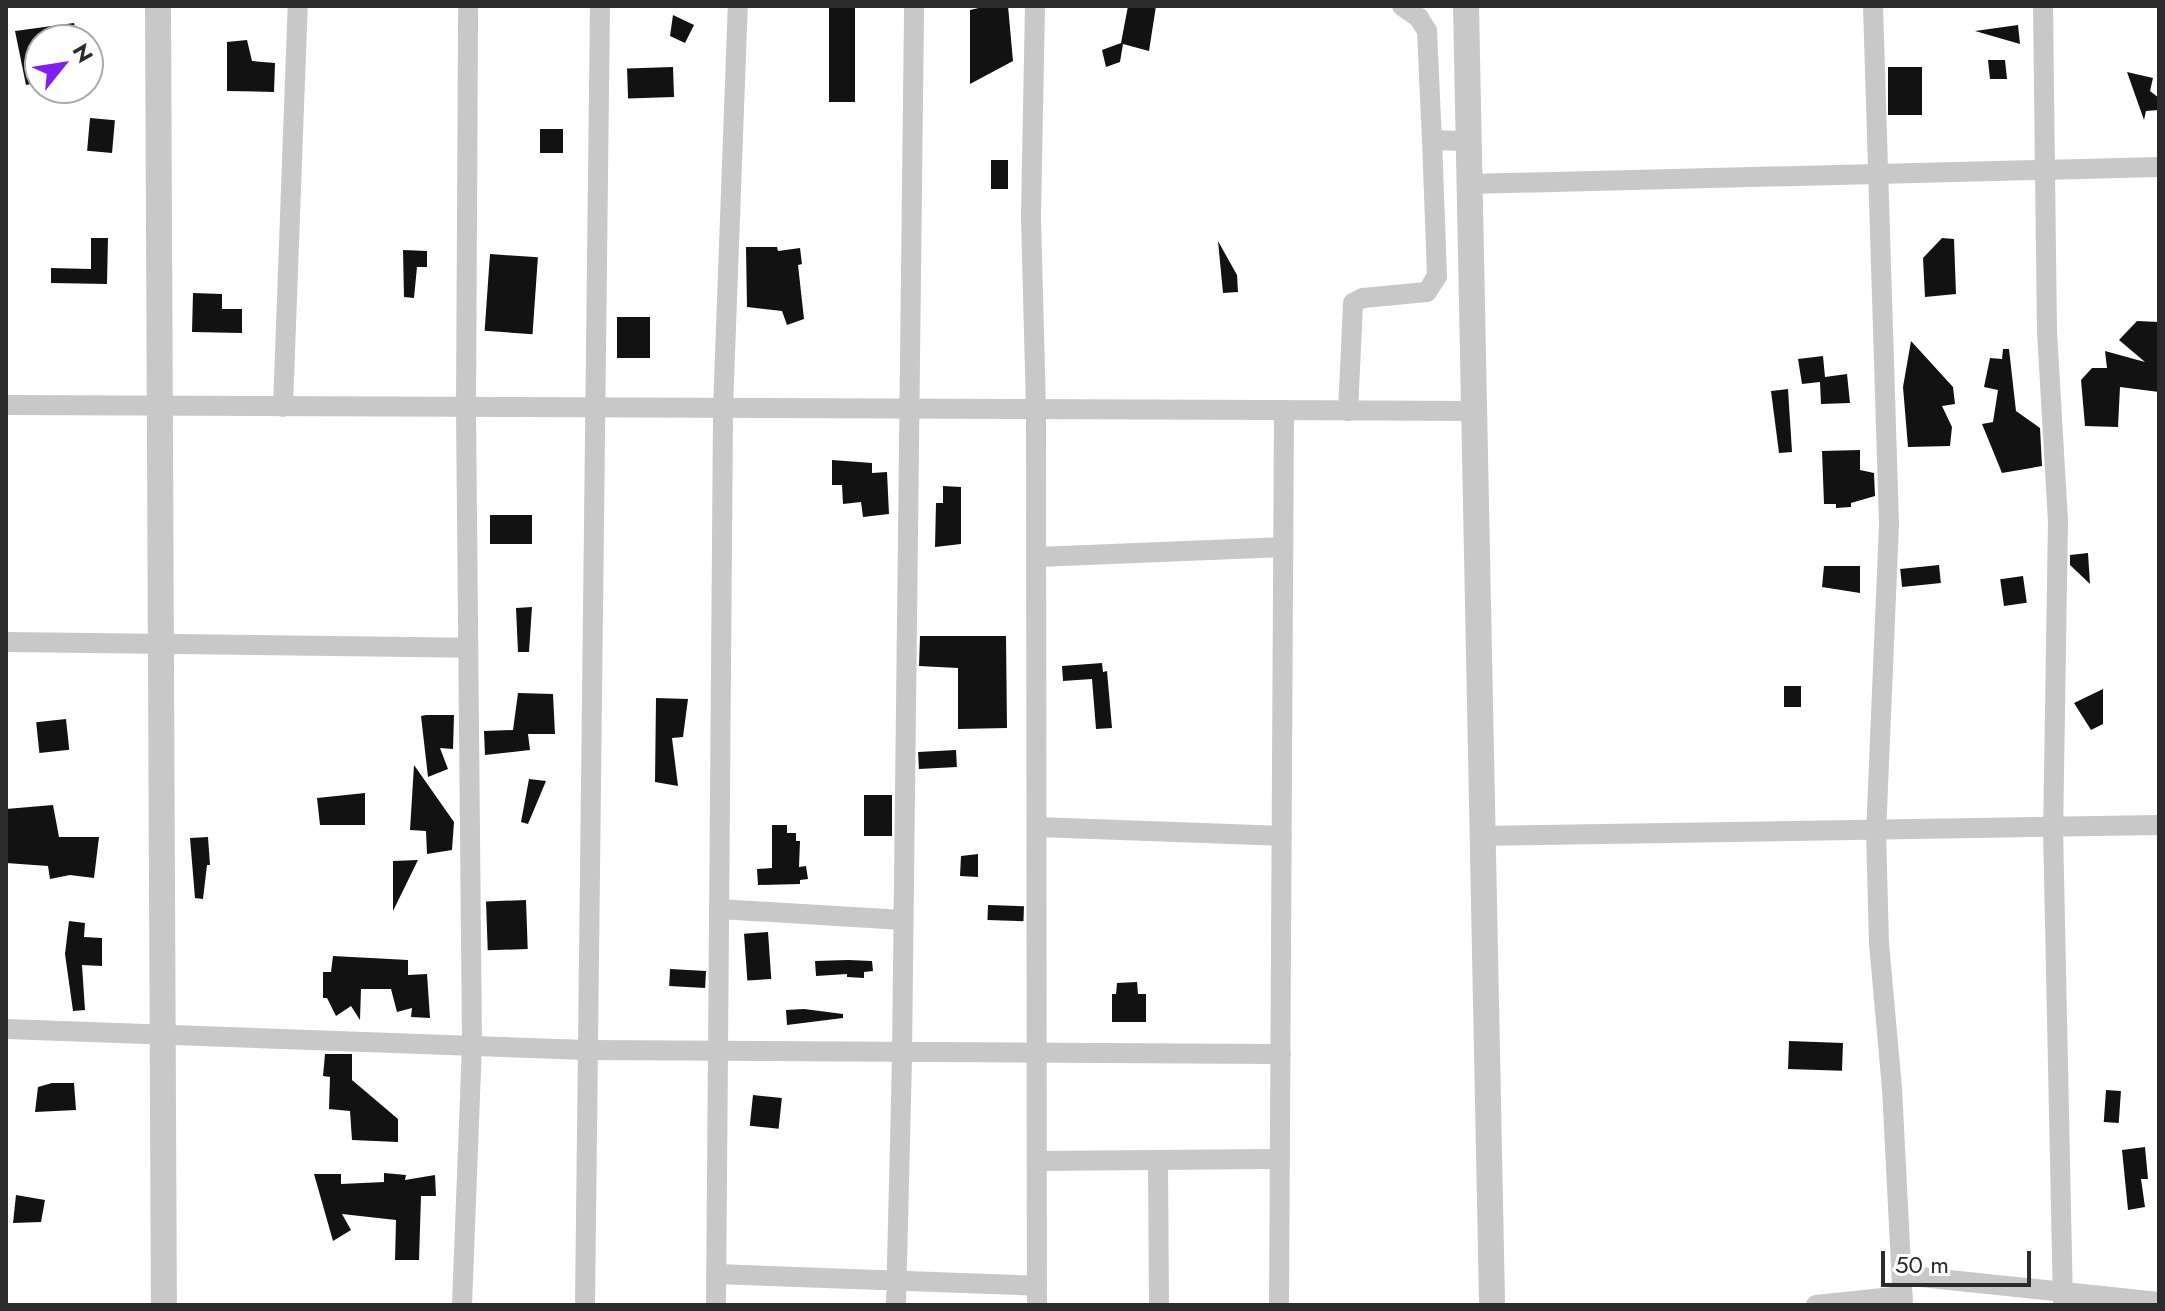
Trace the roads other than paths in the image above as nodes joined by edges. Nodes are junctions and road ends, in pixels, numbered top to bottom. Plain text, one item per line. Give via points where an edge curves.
1 (158, 6) edge
2 (298, 6) edge
3 (468, 6) edge
4 (600, 6) edge
5 (738, 6) edge
6 (914, 6) edge
7 (1035, 6) edge
8 (1402, 6) edge
9 (1466, 6) edge
10 (1873, 6) edge
11 (2043, 6) edge
12 (1432, 140) junction
13 (1469, 141) junction
14 (2159, 167) edge
15 (2043, 169) junction
16 (1876, 172) junction
17 (1470, 184) junction
18 (6, 405) edge
19 (158, 407) junction
20 (283, 407) junction
21 (466, 408) junction
22 (907, 408) junction
23 (1036, 408) junction
24 (595, 409) junction
25 (723, 409) junction
26 (1284, 410) junction
27 (1348, 411) junction
28 (1475, 411) junction
29 (1283, 547) junction
30 (1037, 557) junction
31 (6, 642) edge
32 (159, 643) junction
33 (468, 648) junction
34 (2159, 825) edge
35 (1037, 827) junction
36 (2053, 827) junction
37 (1876, 830) junction
38 (1282, 836) junction
39 (1483, 836) junction
40 (719, 909) junction
41 (903, 920) junction
42 (6, 1029) edge
43 (161, 1034) junction
44 (472, 1046) junction
45 (587, 1050) junction
46 (718, 1052) junction
47 (1037, 1053) junction
48 (1281, 1054) junction
49 (902, 1055) junction
50 (1280, 1159) junction
51 (1037, 1161) junction
52 (1158, 1162) junction
53 (716, 1274) junction
54 (1902, 1275) junction
55 (896, 1281) junction
56 (1037, 1296) edge
57 (2064, 1299) edge
58 (1903, 1301) edge
59 (2159, 1302) edge
60 (164, 1305) edge
61 (462, 1305) edge
62 (585, 1305) edge
63 (716, 1305) edge
64 (896, 1305) edge
65 (1159, 1305) edge
66 (1279, 1305) edge
67 (1492, 1305) edge
68 (1816, 1305) edge

1 - 19 street
2 - 20 street
3 - 21 street
4 - 24 street
5 - 25 street
6 - 22 street
7 - 23 street via 1031,218
8 - 12 street via 1427,31
9 - 13 street
10 - 16 street
11 - 15 street
12 - 13 street
12 - 27 street via 1437,276 1427,292 1353,303
13 - 17 street
14 - 15 street
15 - 16 street
15 - 36 street via 2058,520
16 - 17 street
16 - 37 street via 1889,524
17 - 28 street
18 - 19 street
19 - 20 street
19 - 32 street
20 - 21 street
21 - 24 street
21 - 33 street
22 - 23 street
22 - 25 street
22 - 41 street
23 - 26 street
23 - 30 street
24 - 25 street
24 - 45 street
25 - 40 street
26 - 27 street
26 - 29 street
27 - 28 street
28 - 39 street
29 - 30 street
29 - 38 street
30 - 35 street
31 - 32 street
32 - 33 street
32 - 43 street
33 - 44 street
34 - 36 street
35 - 38 street
35 - 47 street
36 - 37 street
36 - 57 street
37 - 39 street
37 - 54 street
38 - 48 street
39 - 67 street
40 - 41 street
40 - 46 street
41 - 49 street
42 - 43 street
43 - 44 street
43 - 60 street
44 - 45 street
44 - 61 street
45 - 46 street
45 - 62 street
46 - 49 street
46 - 53 street
47 - 48 street
47 - 49 street
47 - 51 street
48 - 50 street
49 - 55 street
50 - 52 street
50 - 66 street
51 - 52 street
51 - 56 street
52 - 65 street
53 - 55 street
53 - 63 street
54 - 57 street
54 - 58 street
55 - 56 street
55 - 64 street
57 - 59 street
58 - 68 street

